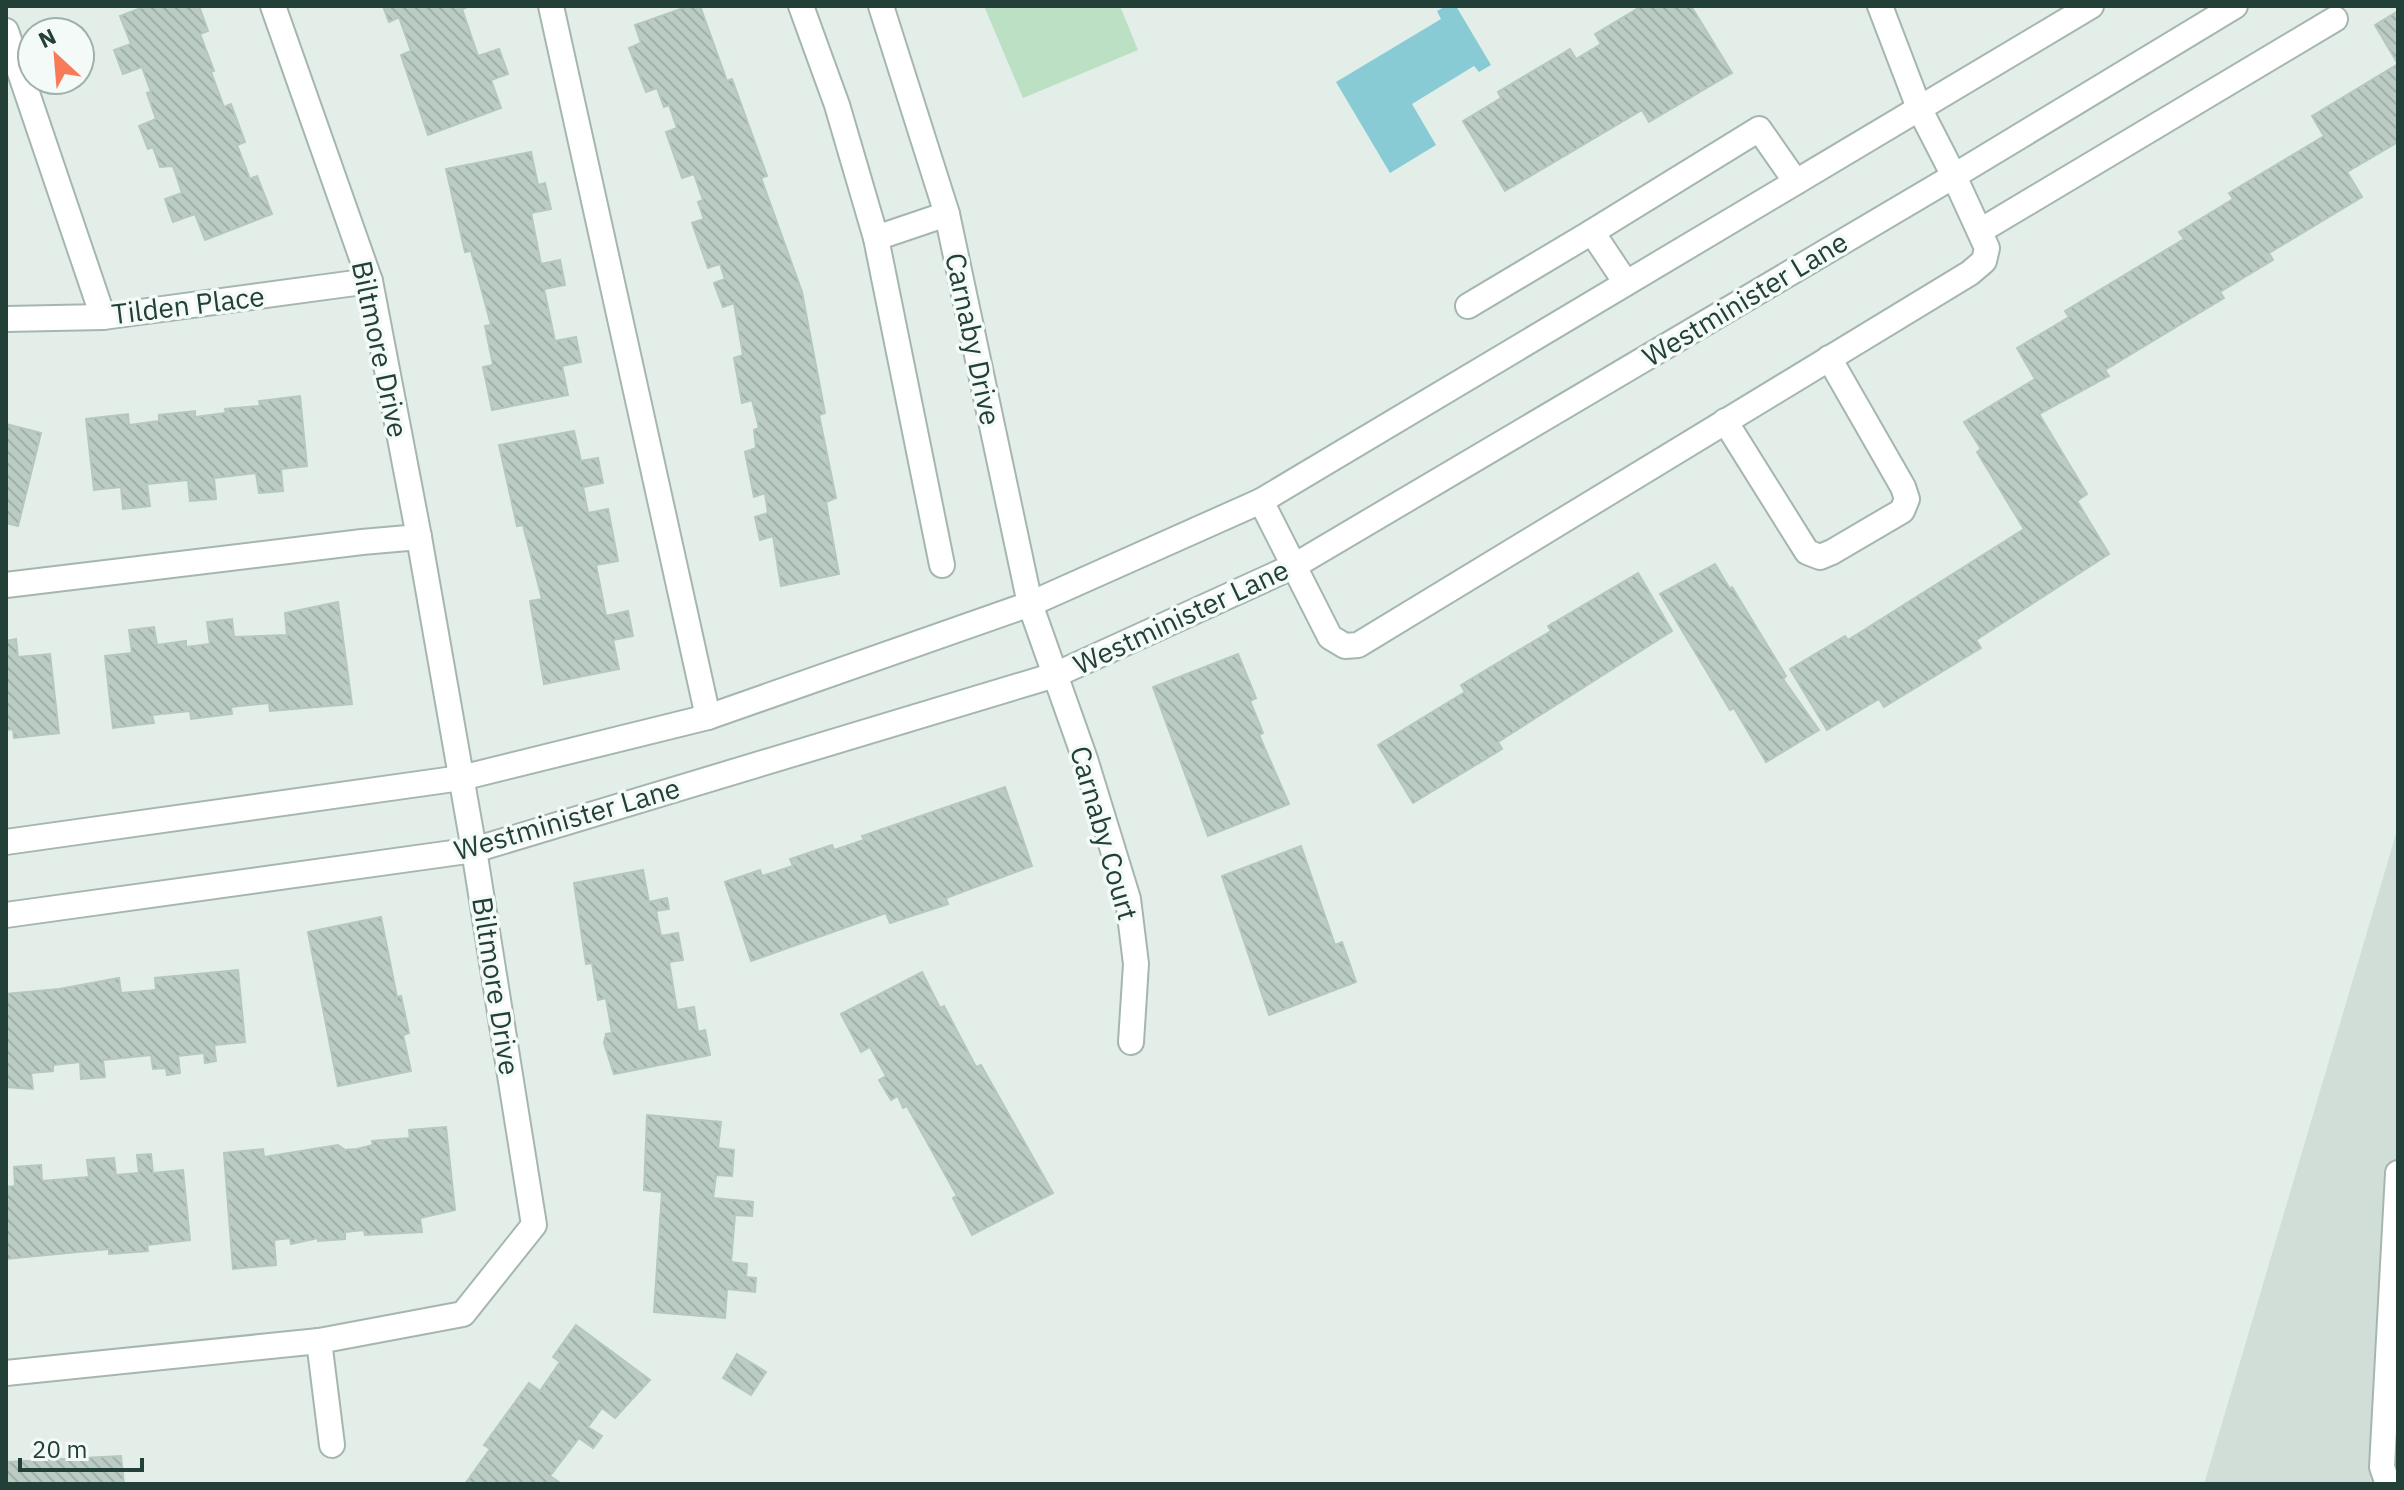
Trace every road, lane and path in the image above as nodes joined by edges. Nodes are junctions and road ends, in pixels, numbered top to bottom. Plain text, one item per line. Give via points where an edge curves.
1 (273, 6) edge
2 (551, 6) edge
3 (801, 6) edge
4 (881, 6) edge
5 (1880, 6) edge
6 (2091, 6) edge
7 (2235, 6) edge
8 (2335, 19) dead end
9 (6, 31) edge
10 (1919, 108) junction
11 (1954, 176) junction
12 (1796, 182) junction
13 (947, 214) junction
14 (1980, 231) junction
15 (1592, 232) junction
16 (876, 238) junction
17 (370, 281) junction
18 (1626, 283) junction
19 (1468, 306) dead end
20 (103, 317) junction
21 (6, 319) edge
22 (1829, 358) junction
23 (1725, 421) junction
24 (1261, 501) junction
25 (419, 537) junction
26 (942, 565) dead end
27 (1294, 566) junction
28 (6, 585) edge
29 (1030, 604) junction
30 (1055, 675) junction
31 (708, 717) junction
32 (461, 778) junction
33 (6, 842) edge
34 (474, 850) junction
35 (6, 915) edge
36 (1131, 1042) dead end
37 (2398, 1173) edge
38 (319, 1341) junction
39 (6, 1373) edge
40 (332, 1445) dead end
41 (2388, 1484) edge

1 - 17 street, Biltmore Drive
2 - 31 street
3 - 16 street
4 - 13 street, Carnaby Drive
5 - 10 street
6 - 10 street
7 - 11 street, Westminister Lane
8 - 14 street
9 - 20 street
10 - 11 street
10 - 12 street
11 - 14 street
11 - 27 street, Westminister Lane
12 - 15 street via 1759,129
12 - 18 street
13 - 16 street
13 - 29 street, Carnaby Drive
14 - 22 street via 1987,248 1977,267
15 - 18 street
15 - 19 street
16 - 26 street
17 - 20 street, Tilden Place
17 - 25 street, Biltmore Drive
18 - 24 street
20 - 21 street, Tilden Place
22 - 23 street
22 - 23 street via 1903,487 1907,499 1902,511 1832,552 1820,557 1807,552
23 - 27 street via 1358,645 1345,646 1330,637
24 - 27 street
24 - 29 street
25 - 28 street
25 - 32 street, Biltmore Drive
27 - 30 street, Westminister Lane
29 - 30 street, Carnaby Drive
29 - 31 street
30 - 34 street, Westminister Lane
30 - 36 street, Carnaby Court via 1128,899 1136,964
31 - 32 street
32 - 33 street
32 - 34 street, Biltmore Drive
34 - 35 street, Westminister Lane
34 - 38 street, Biltmore Drive via 534,1225 463,1314
37 - 41 street via 2382,1467
38 - 39 street, Biltmore Drive
38 - 40 street

